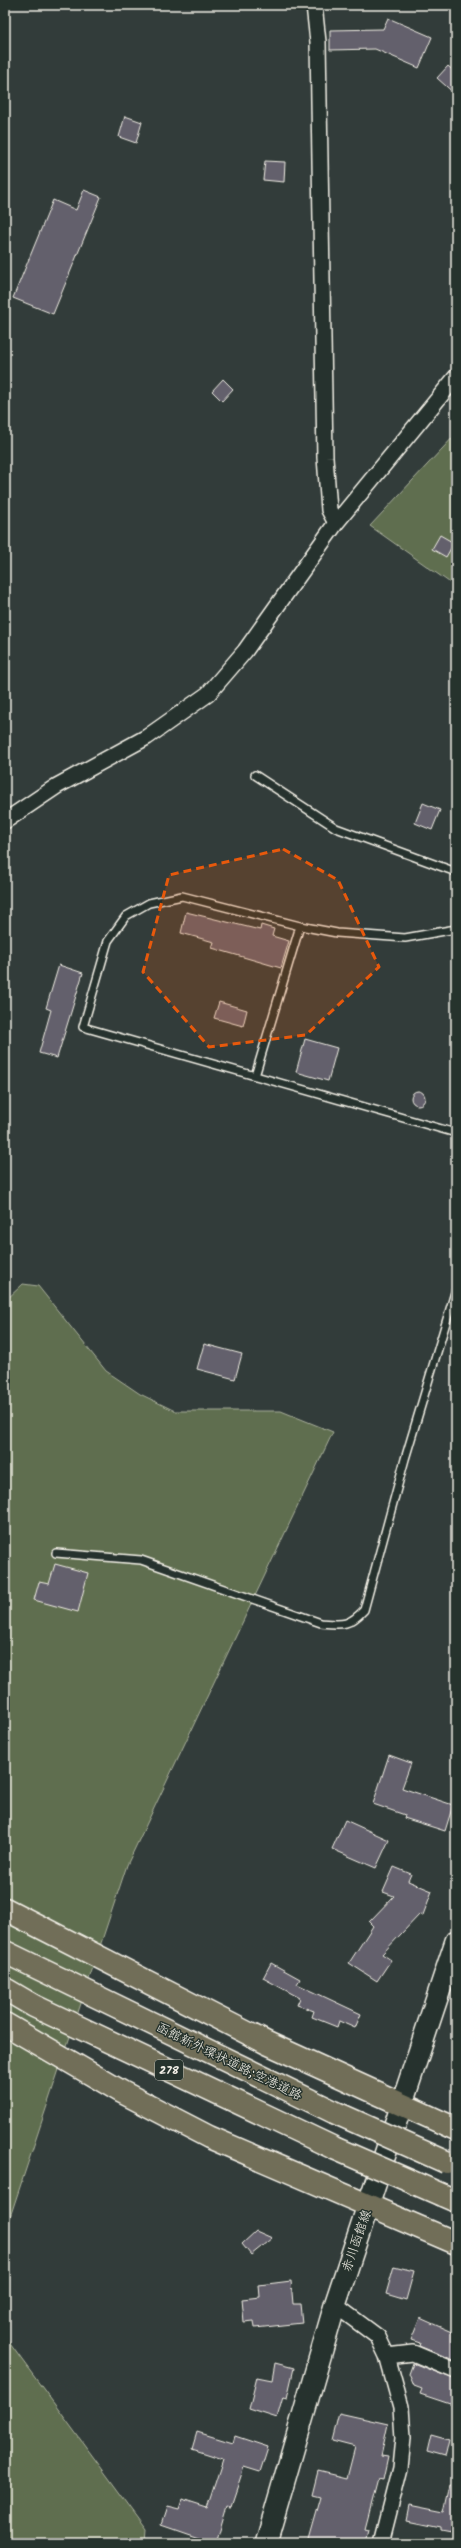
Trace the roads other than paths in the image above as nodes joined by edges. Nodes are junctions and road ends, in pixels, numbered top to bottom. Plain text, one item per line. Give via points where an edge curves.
1 (314, 5) edge
2 (456, 377) edge
3 (336, 523) junction
4 (255, 775) dead end
5 (5, 821) edge
6 (456, 872) edge
7 (300, 926) junction
8 (456, 929) edge
9 (255, 1076) junction
10 (456, 1133) edge
11 (456, 1288) edge
12 (56, 1553) dead end
13 (5, 1909) edge
14 (456, 1941) edge
15 (5, 1952) edge
16 (451, 1973) edge
17 (5, 1989) edge
18 (5, 2024) edge
19 (401, 2105) junction
20 (456, 2128) edge
21 (451, 2164) edge
22 (449, 2198) edge
23 (370, 2205) junction
24 (456, 2243) edge
25 (336, 2305) junction
26 (387, 2356) junction
27 (456, 2371) edge
28 (266, 2543) edge
29 (381, 2543) edge

1 - 3 street via 318,42 325,457 329,510
2 - 3 street
3 - 5 street via 246,651 208,694 147,737 57,786
4 - 6 lane via 336,828
7 - 8 lane via 337,933 405,938
7 - 9 lane
7 - 9 lane via 182,896 149,903 126,916 108,941 83,1027
9 - 10 lane
11 - 12 lane via 405,1459 364,1610 353,1621 342,1625 321,1623 141,1560
13 - 19 highway via 268,2043
14 - 16 main road, 赤川函館線
15 - 21 highway, 函館新外環状道路;空港道路 / 278, bridge via 334,2112
16 - 19 main road, 赤川函館線
17 - 22 highway, 278, bridge via 34,2006 334,2148
18 - 23 highway via 122,2092 209,2137
19 - 20 highway
19 - 23 main road, 赤川函館線
23 - 24 highway
23 - 25 main road, 赤川函館線
25 - 26 street via 378,2337
25 - 28 main road, 赤川函館線
26 - 27 street via 413,2353
26 - 29 street via 401,2407 402,2438 400,2468

